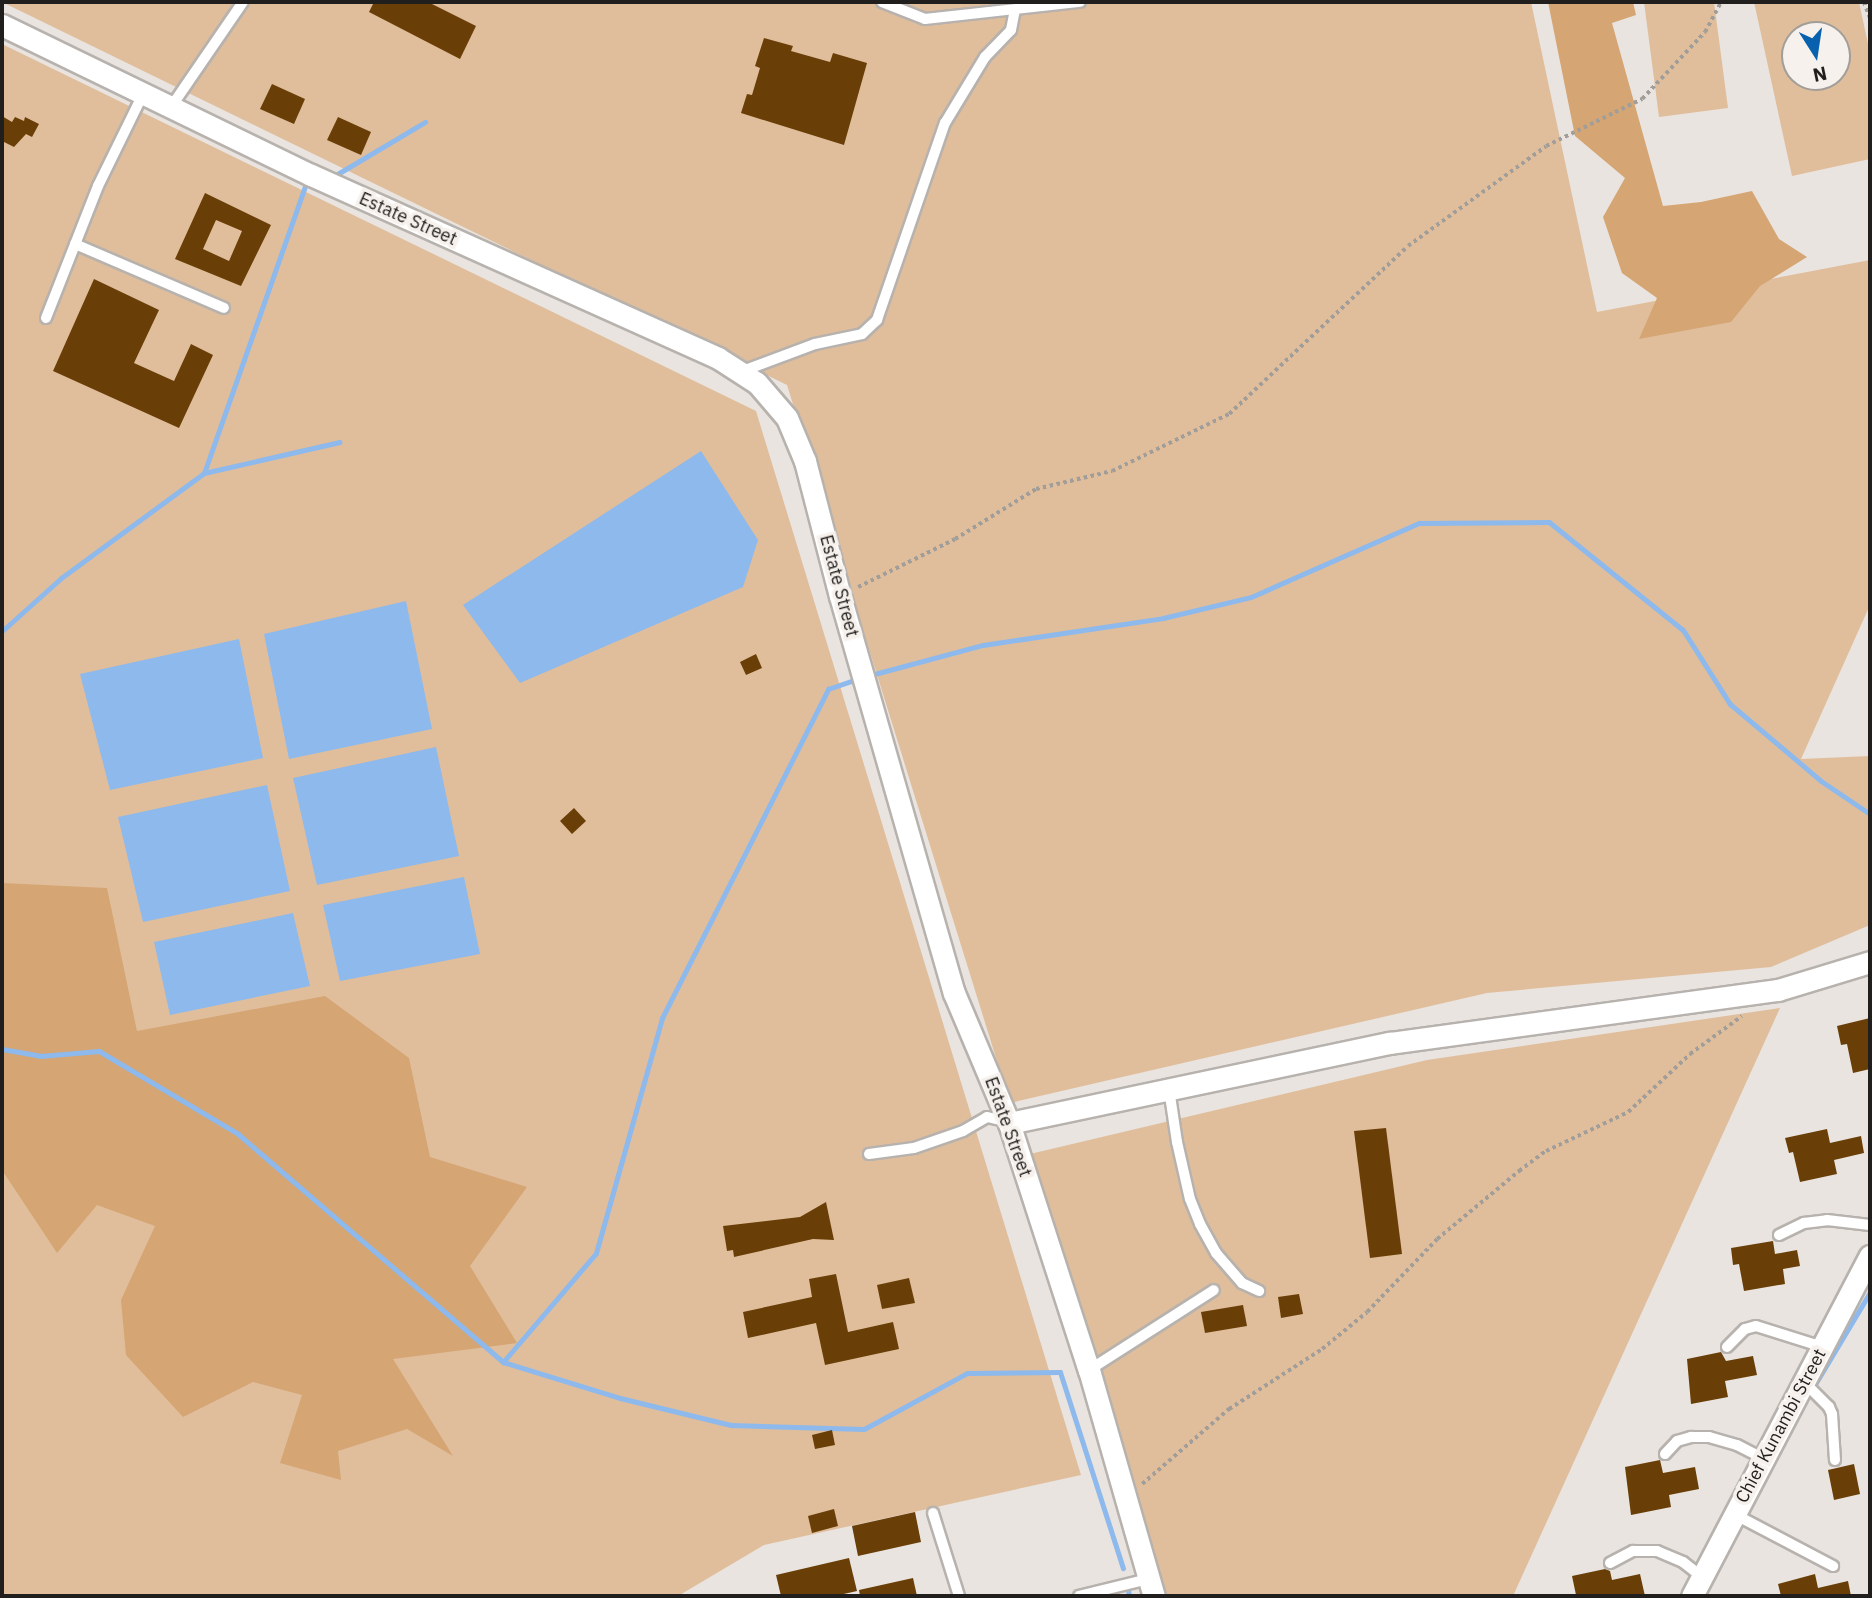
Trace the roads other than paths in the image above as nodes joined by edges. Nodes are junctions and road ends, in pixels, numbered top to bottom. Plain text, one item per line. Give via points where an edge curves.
1 (243, 2) edge
2 (882, 2) edge
3 (1080, 2) edge
4 (1015, 10) junction
5 (2, 25) edge
6 (143, 94) junction
7 (171, 107) junction
8 (75, 244) junction
9 (224, 308) dead end
10 (46, 318) dead end
11 (740, 372) junction
12 (1870, 962) edge
13 (1170, 1089) junction
14 (1009, 1123) junction
15 (869, 1154) dead end
16 (1870, 1225) edge
17 (1779, 1235) dead end
18 (1867, 1269) edge
19 (1214, 1290) dead end
20 (1259, 1291) dead end
21 (1824, 1346) junction
22 (1727, 1347) dead end
23 (1089, 1370) junction
24 (1805, 1383) junction
25 (1665, 1454) dead end
26 (1764, 1459) junction
27 (1835, 1460) dead end
28 (933, 1513) dead end
29 (1734, 1514) junction
30 (1610, 1563) dead end
31 (1833, 1566) dead end
32 (1697, 1587) edge
33 (1151, 1588) edge
34 (959, 1596) edge
35 (1079, 1596) edge

1 - 7 lane
2 - 4 lane via 925,19
3 - 4 lane
4 - 11 lane via 1011,30 985,57 944,122 877,320 862,334 815,344
5 - 6 street, Estate Street
6 - 7 street, Estate Street
6 - 8 lane
7 - 11 street, Estate Street
8 - 9 lane
8 - 10 lane
11 - 14 street, Estate Street via 757,383 787,418 806,461 954,993
12 - 13 street via 1778,990 1390,1043
13 - 14 street
13 - 20 lane via 1177,1142 1200,1224 1216,1253 1242,1283
14 - 15 lane via 987,1117 914,1147
14 - 23 street, Estate Street
16 - 17 lane via 1827,1220 1804,1223
18 - 21 street, Chief Kunambi Street
19 - 23 lane
21 - 22 lane via 1756,1326 1745,1329
21 - 24 street, Chief Kunambi Street
23 - 33 street, Estate Street
24 - 26 street, Chief Kunambi Street
24 - 27 lane via 1829,1406
25 - 26 lane via 1678,1441 1709,1437
26 - 29 street, Chief Kunambi Street
28 - 34 lane
29 - 31 lane
29 - 32 street, Chief Kunambi Street
30 - 32 lane via 1633,1551 1657,1551 1683,1562
33 - 35 lane

